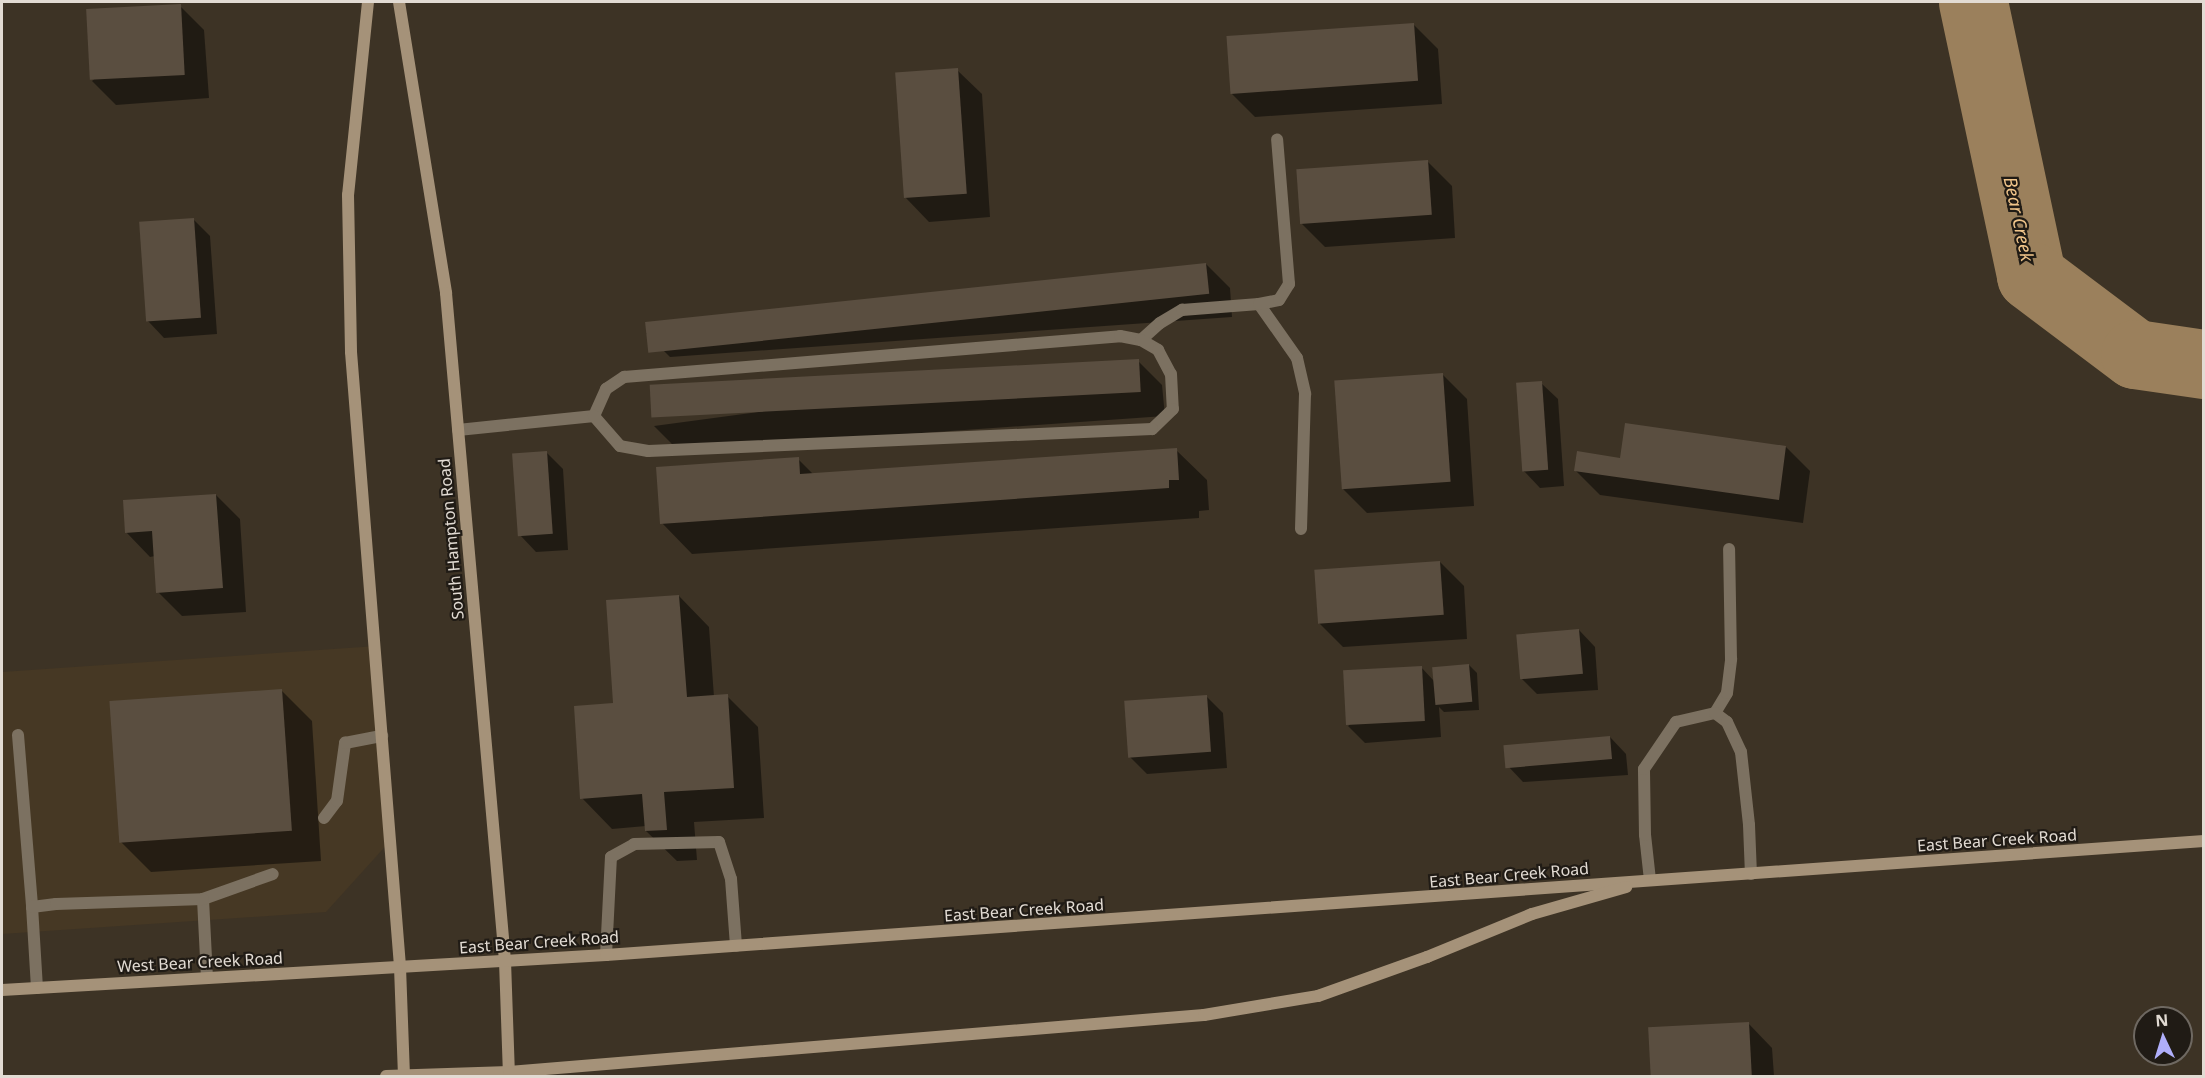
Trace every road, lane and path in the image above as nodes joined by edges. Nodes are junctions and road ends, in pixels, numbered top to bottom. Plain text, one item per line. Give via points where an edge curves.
1 (368, 2) edge
2 (399, 2) edge
3 (1277, 139) dead end
4 (1259, 304) junction
5 (1141, 340) junction
6 (594, 416) junction
7 (458, 430) junction
8 (1301, 529) dead end
9 (1729, 549) dead end
10 (1715, 713) junction
11 (18, 735) dead end
12 (382, 736) junction
13 (324, 818) dead end
14 (2204, 841) edge
15 (273, 874) dead end
16 (1751, 874) junction
17 (1650, 880) junction
18 (203, 899) junction
19 (32, 907) junction
20 (736, 946) junction
21 (606, 955) junction
22 (505, 961) junction
23 (400, 967) junction
24 (207, 978) junction
25 (36, 988) junction
26 (2, 990) edge
27 (509, 1074) edge
28 (404, 1076) edge
29 (386, 1077) edge

1 - 12 main road via 348,195 351,352
2 - 7 main road, South Hampton Road via 446,293
3 - 4 lane via 1289,284 1279,300
4 - 5 lane via 1182,310
4 - 8 lane via 1297,358 1305,394
5 - 6 lane via 1120,336 624,377 606,389
5 - 6 lane via 1158,350 1171,374 1173,409 1152,429 648,451 620,446
6 - 7 lane
7 - 22 main road, South Hampton Road
9 - 10 lane via 1731,659 1727,693
10 - 16 lane via 1727,722 1741,752
10 - 17 lane via 1676,722 1644,769
11 - 19 lane
12 - 13 lane via 345,744 337,801
12 - 23 main road
14 - 16 main road, East Bear Creek Road
15 - 18 lane
16 - 17 main road, East Bear Creek Road
17 - 20 main road, East Bear Creek Road
17 - 27 main road, East Bear Creek Road via 1532,914 1318,996 1204,1015
18 - 19 lane
18 - 24 lane
19 - 25 lane
20 - 21 main road, East Bear Creek Road
20 - 21 lane via 731,879 718,842 634,844 611,857
21 - 22 main road, East Bear Creek Road
22 - 23 main road, East Bear Creek Road
22 - 27 main road, South Hampton Road
23 - 24 main road, West Bear Creek Road
23 - 28 main road
24 - 25 main road, West Bear Creek Road
25 - 26 main road, West Bear Creek Road
27 - 28 main road
28 - 29 main road

